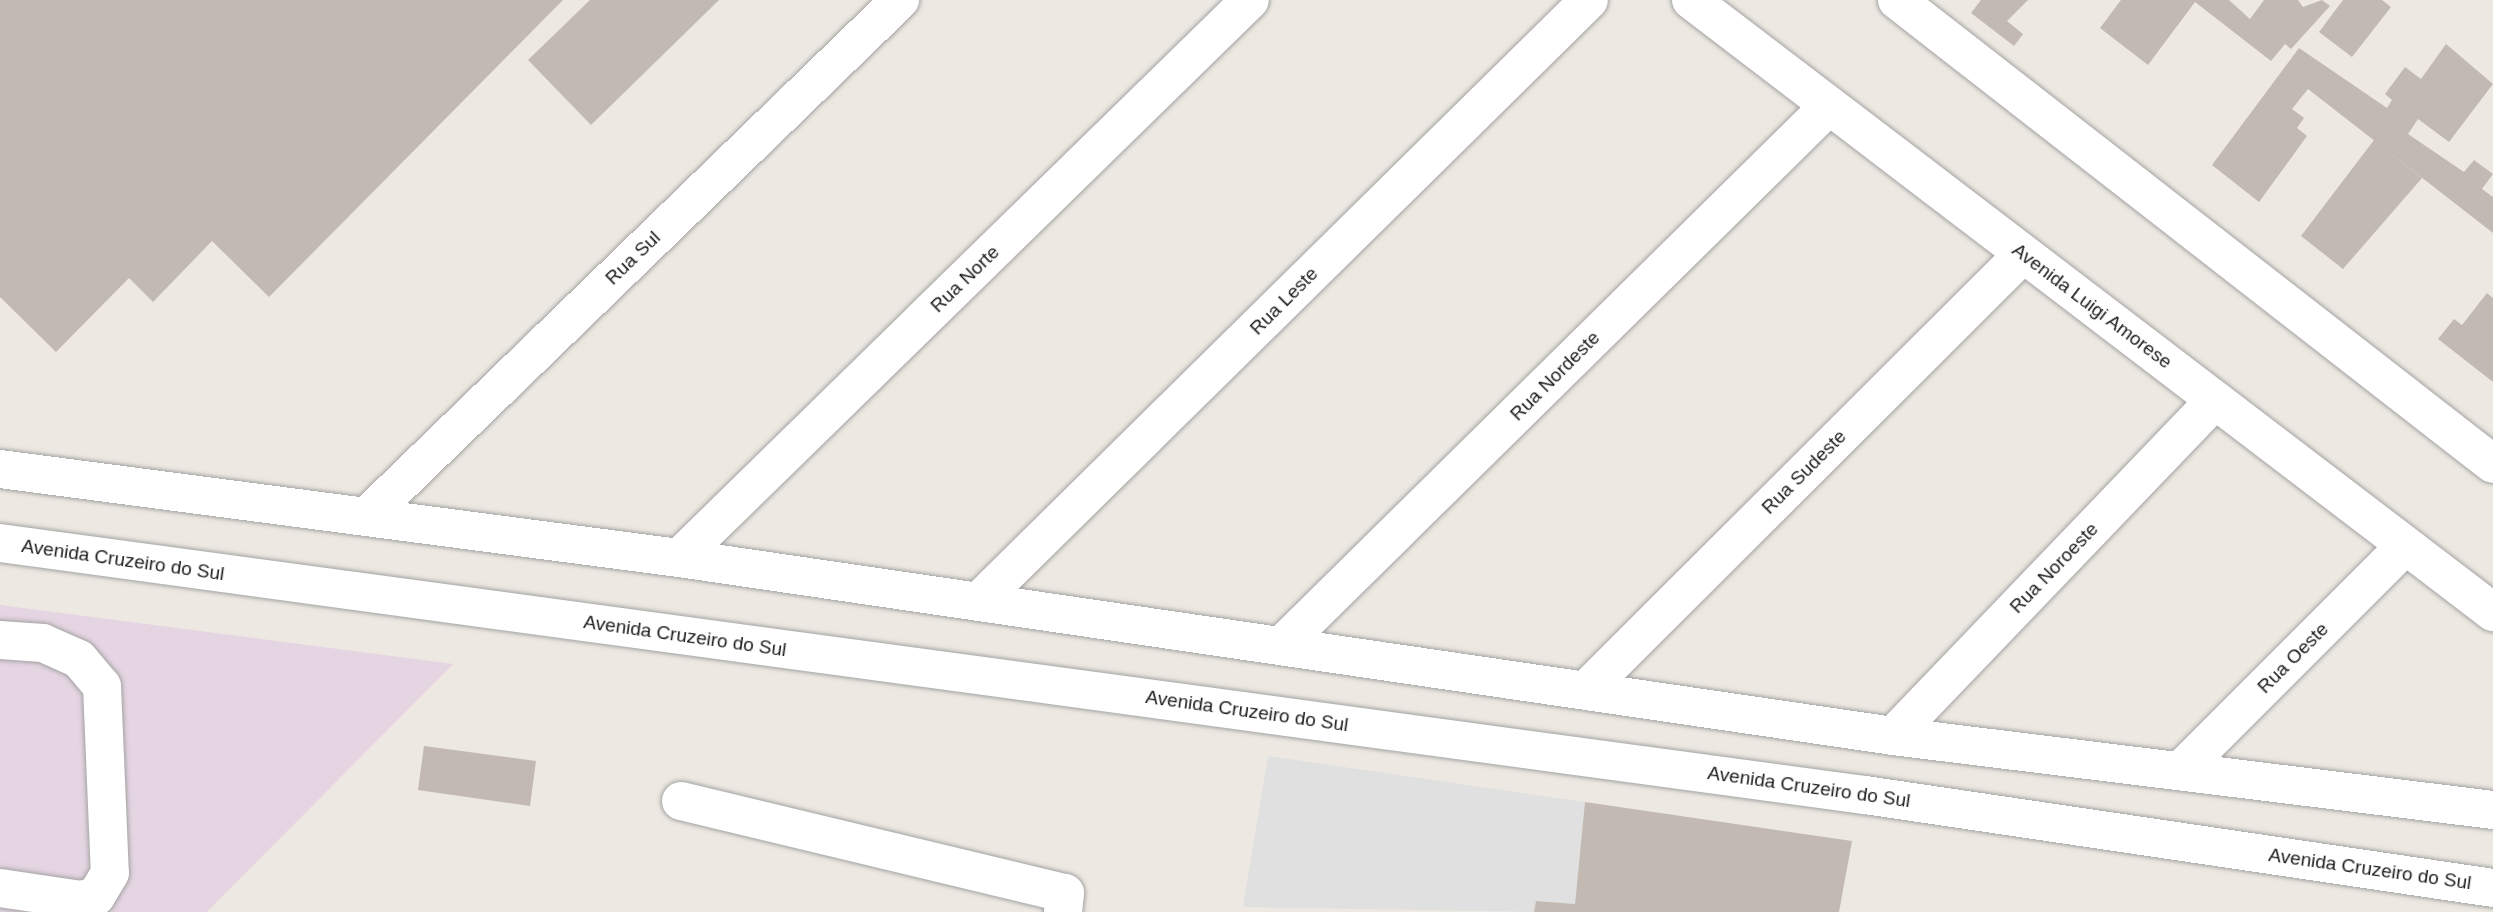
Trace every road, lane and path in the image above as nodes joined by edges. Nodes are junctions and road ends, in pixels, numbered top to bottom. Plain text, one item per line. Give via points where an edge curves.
1 (900, 0) edge
2 (1250, 0) edge
3 (1589, 0) edge
4 (1691, 0) edge
5 (1897, 0) edge
6 (1829, 106) junction
7 (2023, 254) junction
8 (2215, 400) junction
9 (2493, 464) edge
10 (0, 469) edge
11 (367, 516) junction
12 (0, 543) edge
13 (2405, 546) junction
14 (679, 558) junction
15 (979, 601) junction
16 (2493, 612) edge
17 (0, 640) edge
18 (1280, 646) junction
19 (1586, 690) junction
20 (1893, 736) junction
21 (2181, 770) junction
22 (681, 801) dead end
23 (2493, 810) edge
24 (0, 888) edge
25 (2493, 888) edge
26 (1063, 912) edge

1 - 11 street, Rua Sul
2 - 14 street, Rua Norte
3 - 15 street, Rua Leste
4 - 6 street, Avenida Luigi Amorese
5 - 9 street
6 - 7 street, Avenida Luigi Amorese
6 - 18 street, Rua Nordeste
7 - 8 street, Avenida Luigi Amorese
7 - 19 street, Rua Sudeste
8 - 13 street, Avenida Luigi Amorese
8 - 20 street, Rua Noroeste
10 - 11 street
11 - 14 street
12 - 25 street, Avenida Cruzeiro do Sul via 1851,793
13 - 16 street, Avenida Luigi Amorese
13 - 21 street, Rua Oeste
14 - 15 street
15 - 18 street
17 - 24 street via 43,643 79,659 102,686 110,873 96,896 81,900
18 - 19 street
19 - 20 street
20 - 21 street
21 - 23 street
22 - 26 street via 1066,892

